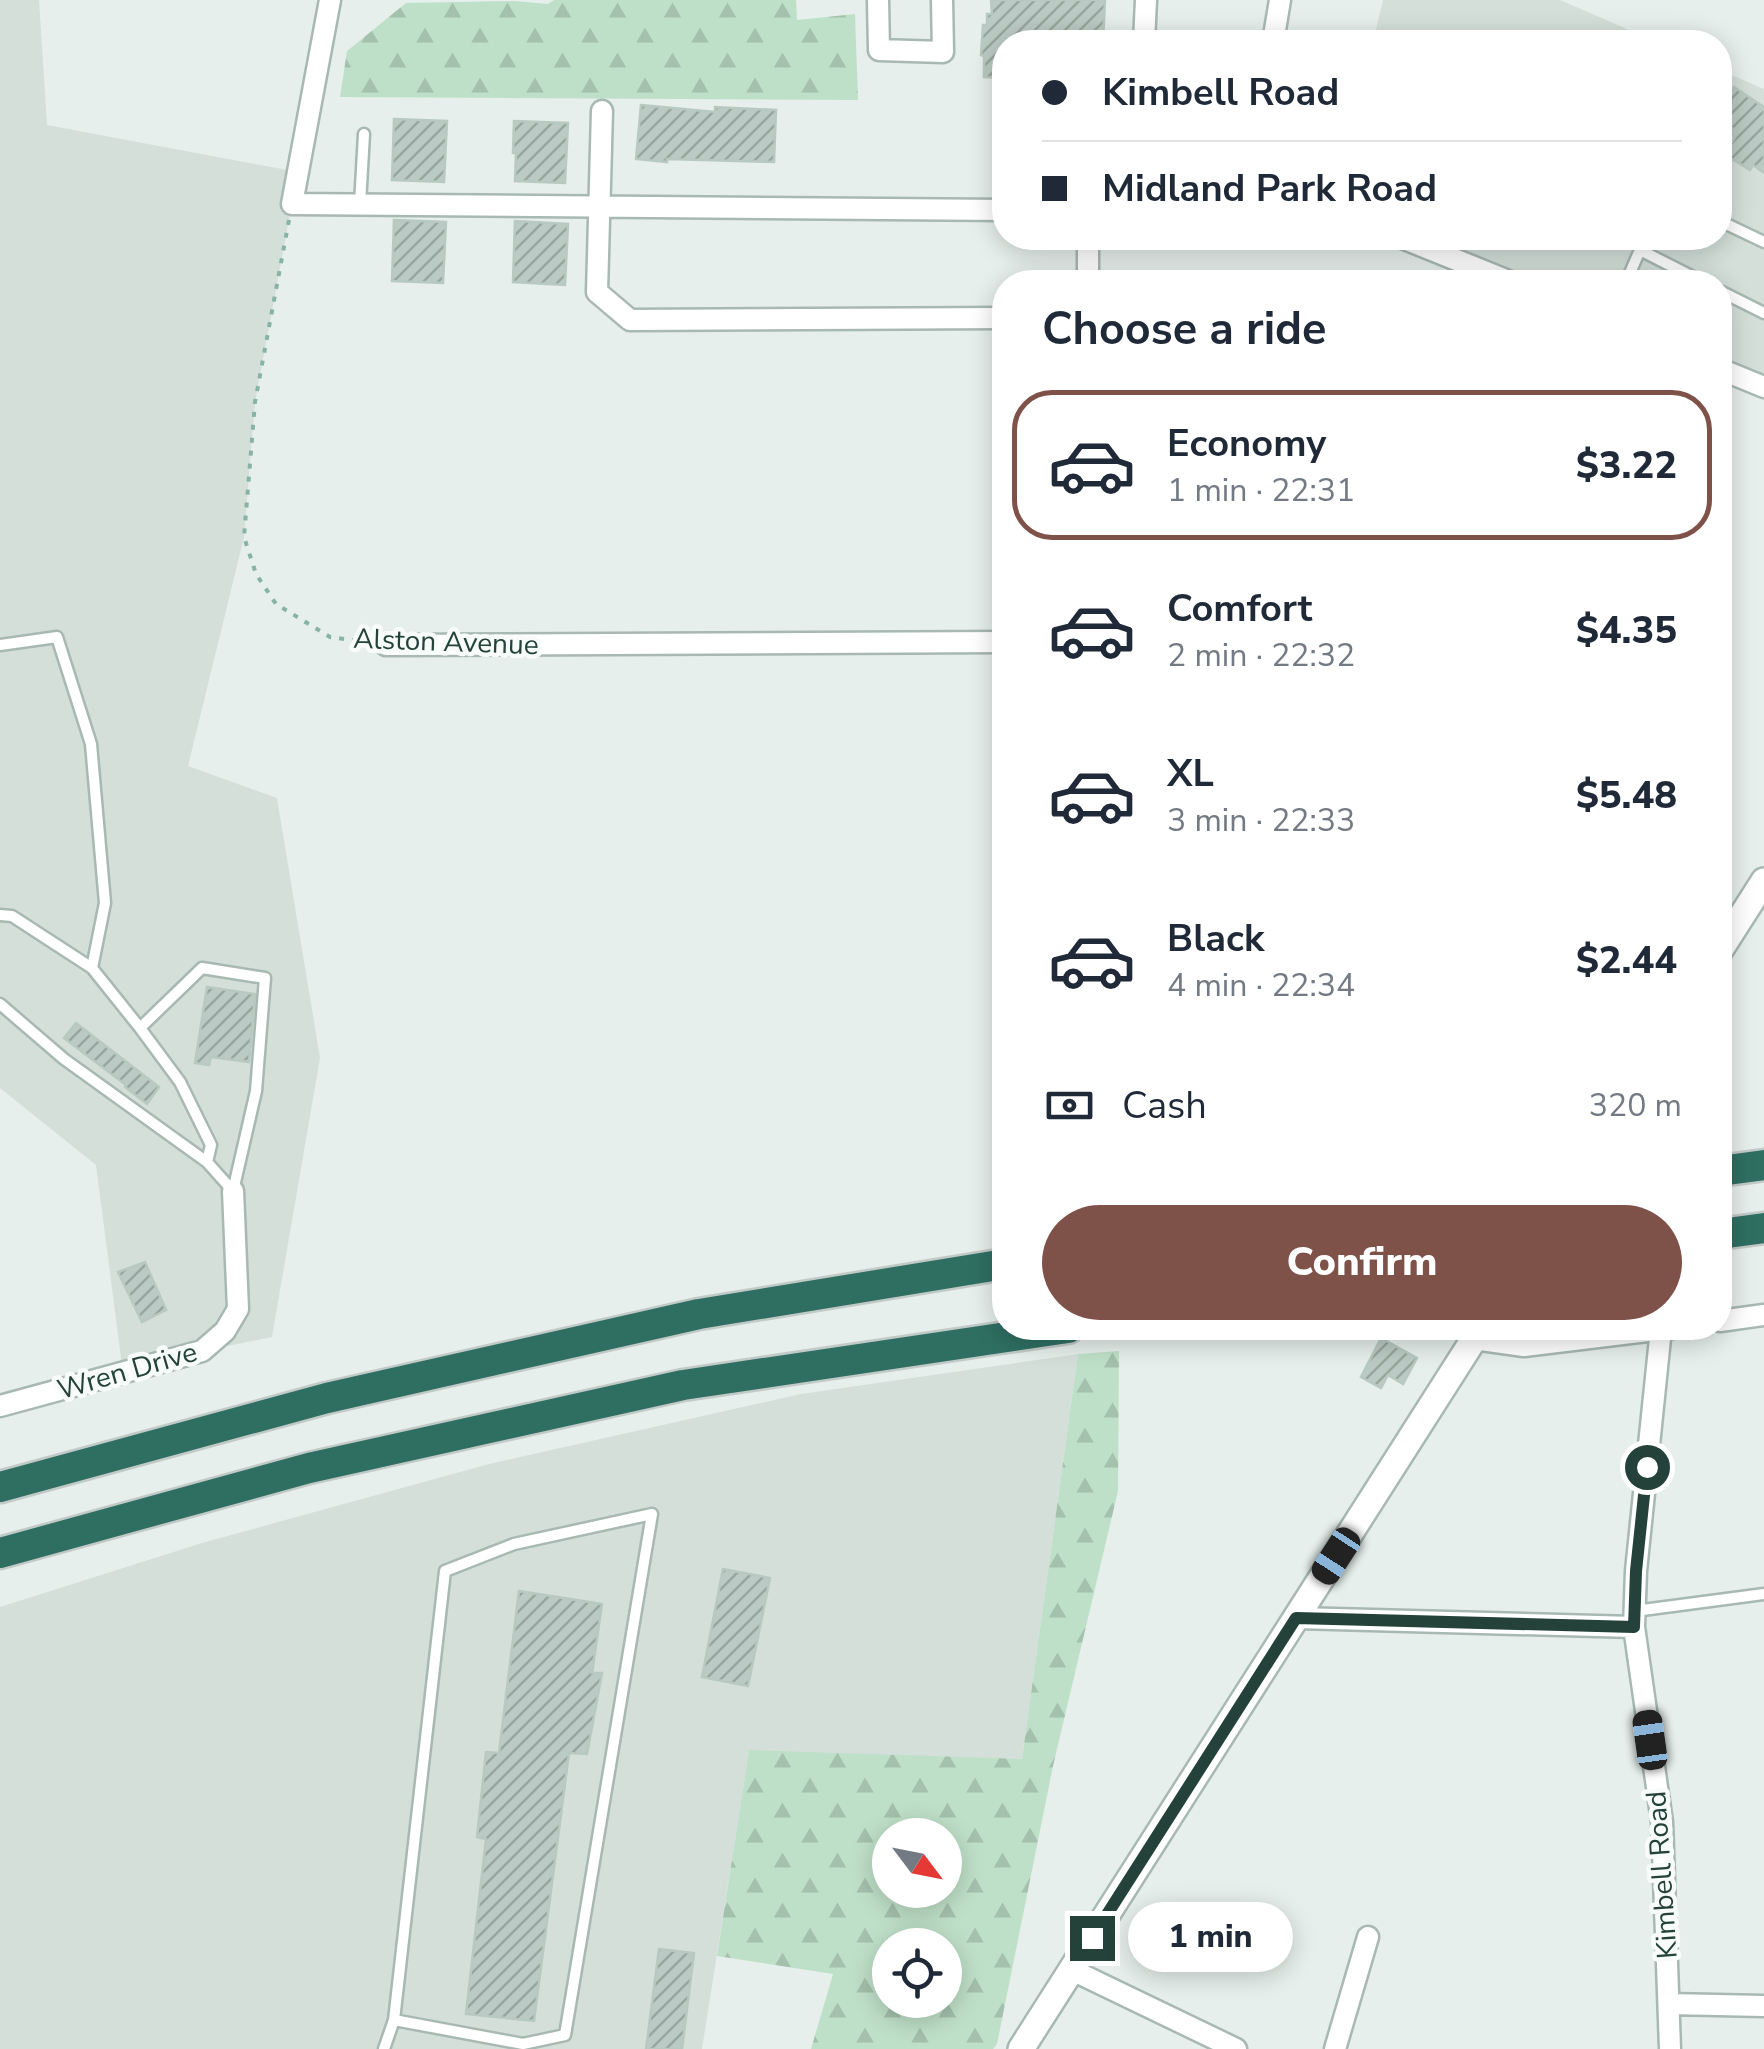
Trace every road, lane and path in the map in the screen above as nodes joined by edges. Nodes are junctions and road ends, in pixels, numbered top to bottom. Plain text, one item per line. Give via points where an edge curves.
1 (330, 0) edge
2 (878, 0) edge
3 (942, 0) edge
4 (1146, 0) edge
5 (1280, 0) edge
6 (1145, 30) edge
7 (1275, 30) edge
8 (602, 111) dead end
9 (364, 134) dead end
10 (292, 204) junction
11 (360, 204) junction
12 (598, 206) junction
13 (992, 210) edge
14 (1732, 227) edge
15 (1764, 242) edge
16 (1432, 250) edge
17 (1640, 250) joint
18 (1481, 270) edge
19 (1631, 270) edge
20 (1679, 270) edge
21 (1732, 297) edge
22 (1764, 313) edge
23 (992, 318) edge
24 (1732, 372) edge
25 (1762, 381) edge
26 (992, 642) edge
27 (0, 645) edge
28 (386, 645) joint
29 (1764, 881) edge
30 (1757, 907) edge
31 (0, 915) edge
32 (1732, 936) edge
33 (92, 968) junction
34 (0, 1004) edge
35 (140, 1028) junction
36 (207, 1162) junction
37 (1764, 1166) edge
38 (1732, 1170) edge
39 (233, 1191) junction
40 (1764, 1228) edge
41 (1732, 1232) edge
42 (992, 1266) edge
43 (1764, 1315) edge
44 (1732, 1319) edge
45 (992, 1339) edge
46 (1474, 1340) edge
47 (1503, 1340) edge
48 (1572, 1340) edge
49 (1666, 1340) edge
50 (0, 1406) edge
51 (0, 1487) edge
52 (0, 1554) edge
53 (1764, 1594) edge
54 (1296, 1618) junction
55 (1634, 1619) junction
56 (1368, 1938) dead end
57 (1072, 1970) junction
58 (1668, 2004) junction
59 (1764, 2006) edge
60 (394, 2020) junction
61 (384, 2049) edge
62 (1021, 2049) edge
63 (1236, 2049) edge
64 (1335, 2049) edge
65 (1670, 2049) edge

1 - 10 street
2 - 3 street via 878,50 943,52
4 - 6 street
5 - 7 street
8 - 12 street
9 - 11 lane
10 - 11 street
10 - 28 path, Alston Avenue via 255,402 244,537 256,574 276,604 330,637
11 - 12 street
12 - 13 street
12 - 23 street via 597,292 630,320
14 - 15 lane
16 - 18 street
17 - 19 lane
17 - 20 lane
21 - 22 lane
24 - 25 street
26 - 28 street, Alston Avenue
27 - 33 lane via 57,637 91,744 105,902
29 - 30 street
30 - 32 street
31 - 33 lane via 12,916
33 - 35 lane
34 - 36 lane
35 - 36 lane via 180,1082 211,1145
35 - 39 lane via 202,968 265,978 256,1090
36 - 39 lane
37 - 38 highway
39 - 50 street, Wren Drive via 238,1309 213,1344
40 - 41 highway
42 - 51 highway via 698,1314 326,1398
43 - 44 street
45 - 52 highway via 683,1385 309,1468
46 - 54 street
47 - 48 street via 1524,1346
49 - 55 street, Kimbell Road
53 - 55 lane
54 - 55 street
54 - 57 street
55 - 58 street, Kimbell Road via 1662,1822
56 - 64 street
57 - 62 street
57 - 63 street
58 - 59 street
58 - 65 street, Kimbell Road
60 - 60 lane via 445,1571 514,1544 652,1514 565,2035 524,2044
60 - 61 lane

